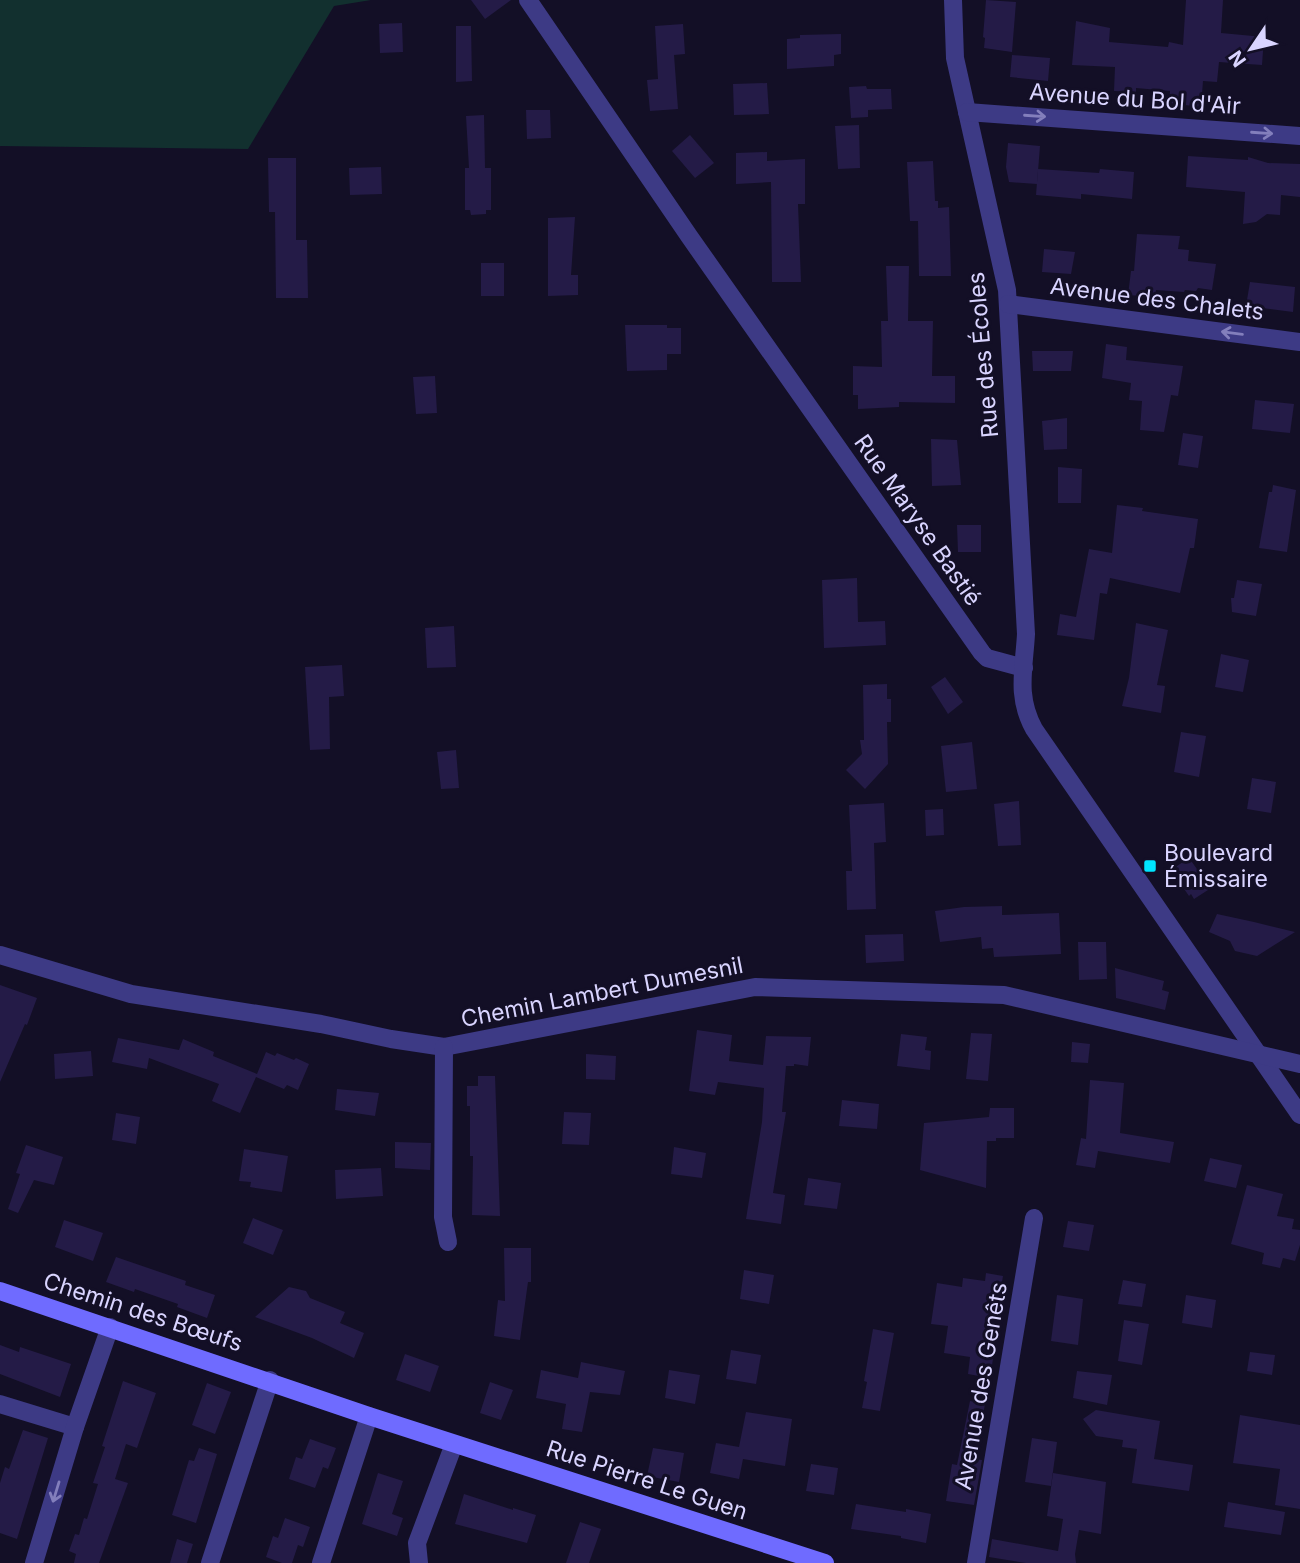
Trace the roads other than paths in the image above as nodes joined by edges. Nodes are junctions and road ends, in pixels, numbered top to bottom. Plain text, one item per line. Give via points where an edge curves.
1 (528, 0) edge
2 (953, 0) edge
3 (967, 112) junction
4 (1300, 136) edge
5 (1008, 304) junction
6 (1300, 342) edge
7 (1024, 668) junction
8 (0, 956) edge
9 (444, 1047) junction
10 (1258, 1056) junction
11 (1300, 1064) edge
12 (1300, 1115) edge
13 (1034, 1218) dead end
14 (448, 1242) dead end
15 (0, 1290) edge
16 (110, 1327) junction
17 (270, 1380) junction
18 (0, 1404) edge
19 (369, 1416) junction
20 (75, 1427) junction
21 (454, 1444) junction
22 (34, 1563) edge
23 (210, 1563) edge
24 (321, 1563) edge
25 (419, 1563) edge
26 (825, 1563) edge
27 (976, 1563) edge

1 - 7 street, Rue Maryse Bastié via 982,653
2 - 3 street, Rue des Écoles via 955,58
3 -> 4 street, Avenue du Bol d'Air
3 - 5 street, Rue des Écoles
6 -> 5 street, Avenue des Chalets
5 - 7 street, Rue des Écoles
7 - 10 street via 1024,710 1034,729
8 - 9 street, Chemin Lambert Dumesnil via 131,993
9 - 10 street, Chemin Lambert Dumesnil via 755,987 1004,995
9 - 14 street via 443,1217
10 - 11 street, Chemin Lambert Dumesnil
10 - 12 street
13 - 27 street, Avenue des Genêts
15 - 16 street, Chemin des Bœufs
16 - 17 street, Chemin des Bœufs
16 - 20 street
17 - 19 street, Chemin des Bœufs
17 - 23 street
18 - 20 street
19 - 21 street, Chemin des Bœufs
19 - 24 street
20 -> 22 street
21 - 25 street via 416,1543
21 - 26 street, Rue Pierre Le Guen

